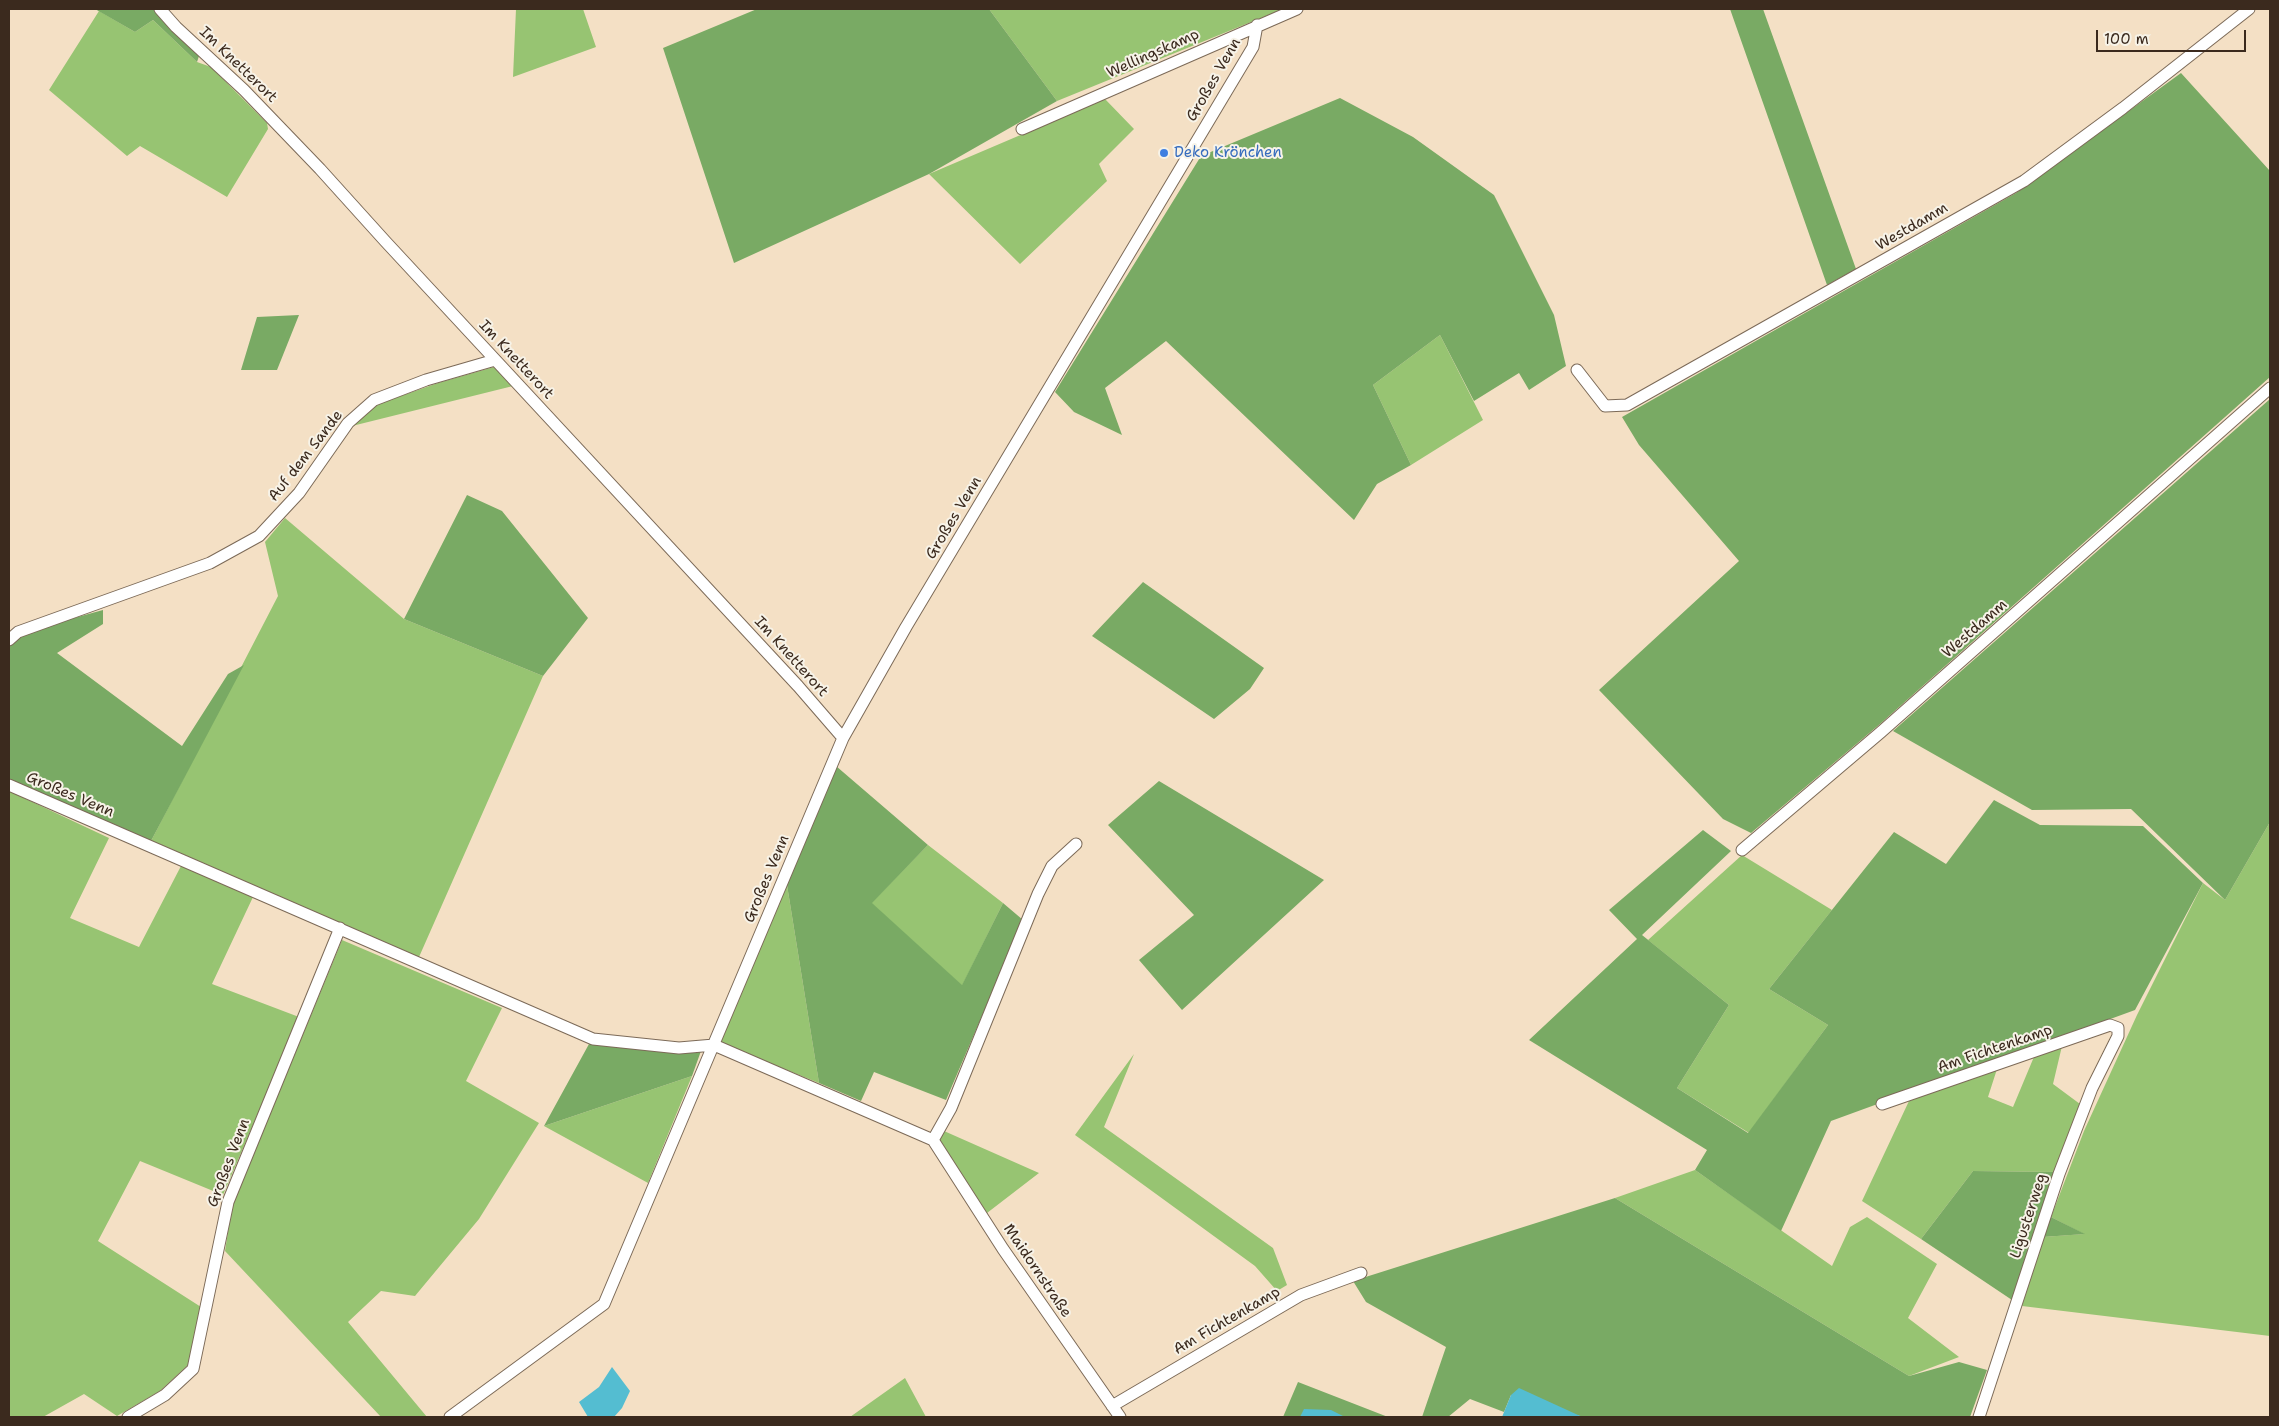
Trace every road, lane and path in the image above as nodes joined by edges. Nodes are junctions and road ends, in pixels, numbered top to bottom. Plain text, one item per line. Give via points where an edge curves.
1 (160, 9) edge
2 (1297, 9) edge
3 (2249, 9) edge
4 (1257, 26) junction
5 (1022, 129) dead end
6 (495, 360) junction
7 (1577, 370) dead end
8 (2270, 388) edge
9 (9, 640) edge
10 (843, 738) junction
11 (9, 784) edge
12 (1076, 844) dead end
13 (1742, 850) dead end
14 (340, 928) junction
15 (2118, 1028) joint
16 (714, 1045) junction
17 (1882, 1104) dead end
18 (933, 1140) junction
19 (1362, 1273) dead end
20 (1112, 1406) junction
21 (128, 1417) edge
22 (450, 1417) edge
23 (1120, 1417) edge
24 (1979, 1417) edge

1 - 6 street, Im Knetterort via 313,161
2 - 4 street, Wellingskamp
3 - 7 street, Westdamm via 2123,108 2024,180 1627,405 1605,406
4 - 5 street, Wellingskamp
4 - 10 street, Großes Venn via 1253,47
6 - 9 street, Auf dem Sande via 426,380 374,400 348,423 299,493 259,536 210,564 18,632
6 - 10 street, Im Knetterort
8 - 13 street, Westdamm via 1881,732
10 - 16 street, Großes Venn
11 - 14 street, Großes Venn
12 - 18 street via 1052,866 1038,894 951,1108
14 - 16 street, Großes Venn via 592,1039 679,1048
14 - 21 street, Großes Venn via 228,1202 193,1369 165,1396
15 - 17 street, Am Fichtenkamp via 2110,1025
15 - 24 street, Ligusterweg via 2118,1036 2092,1088 2059,1174
16 - 18 street
16 - 22 street, Großes Venn via 604,1304
18 - 20 street, Maidornstraße via 1003,1249
19 - 20 street, Am Fichtenkamp via 1301,1295
20 - 23 street, Maidornstraße

